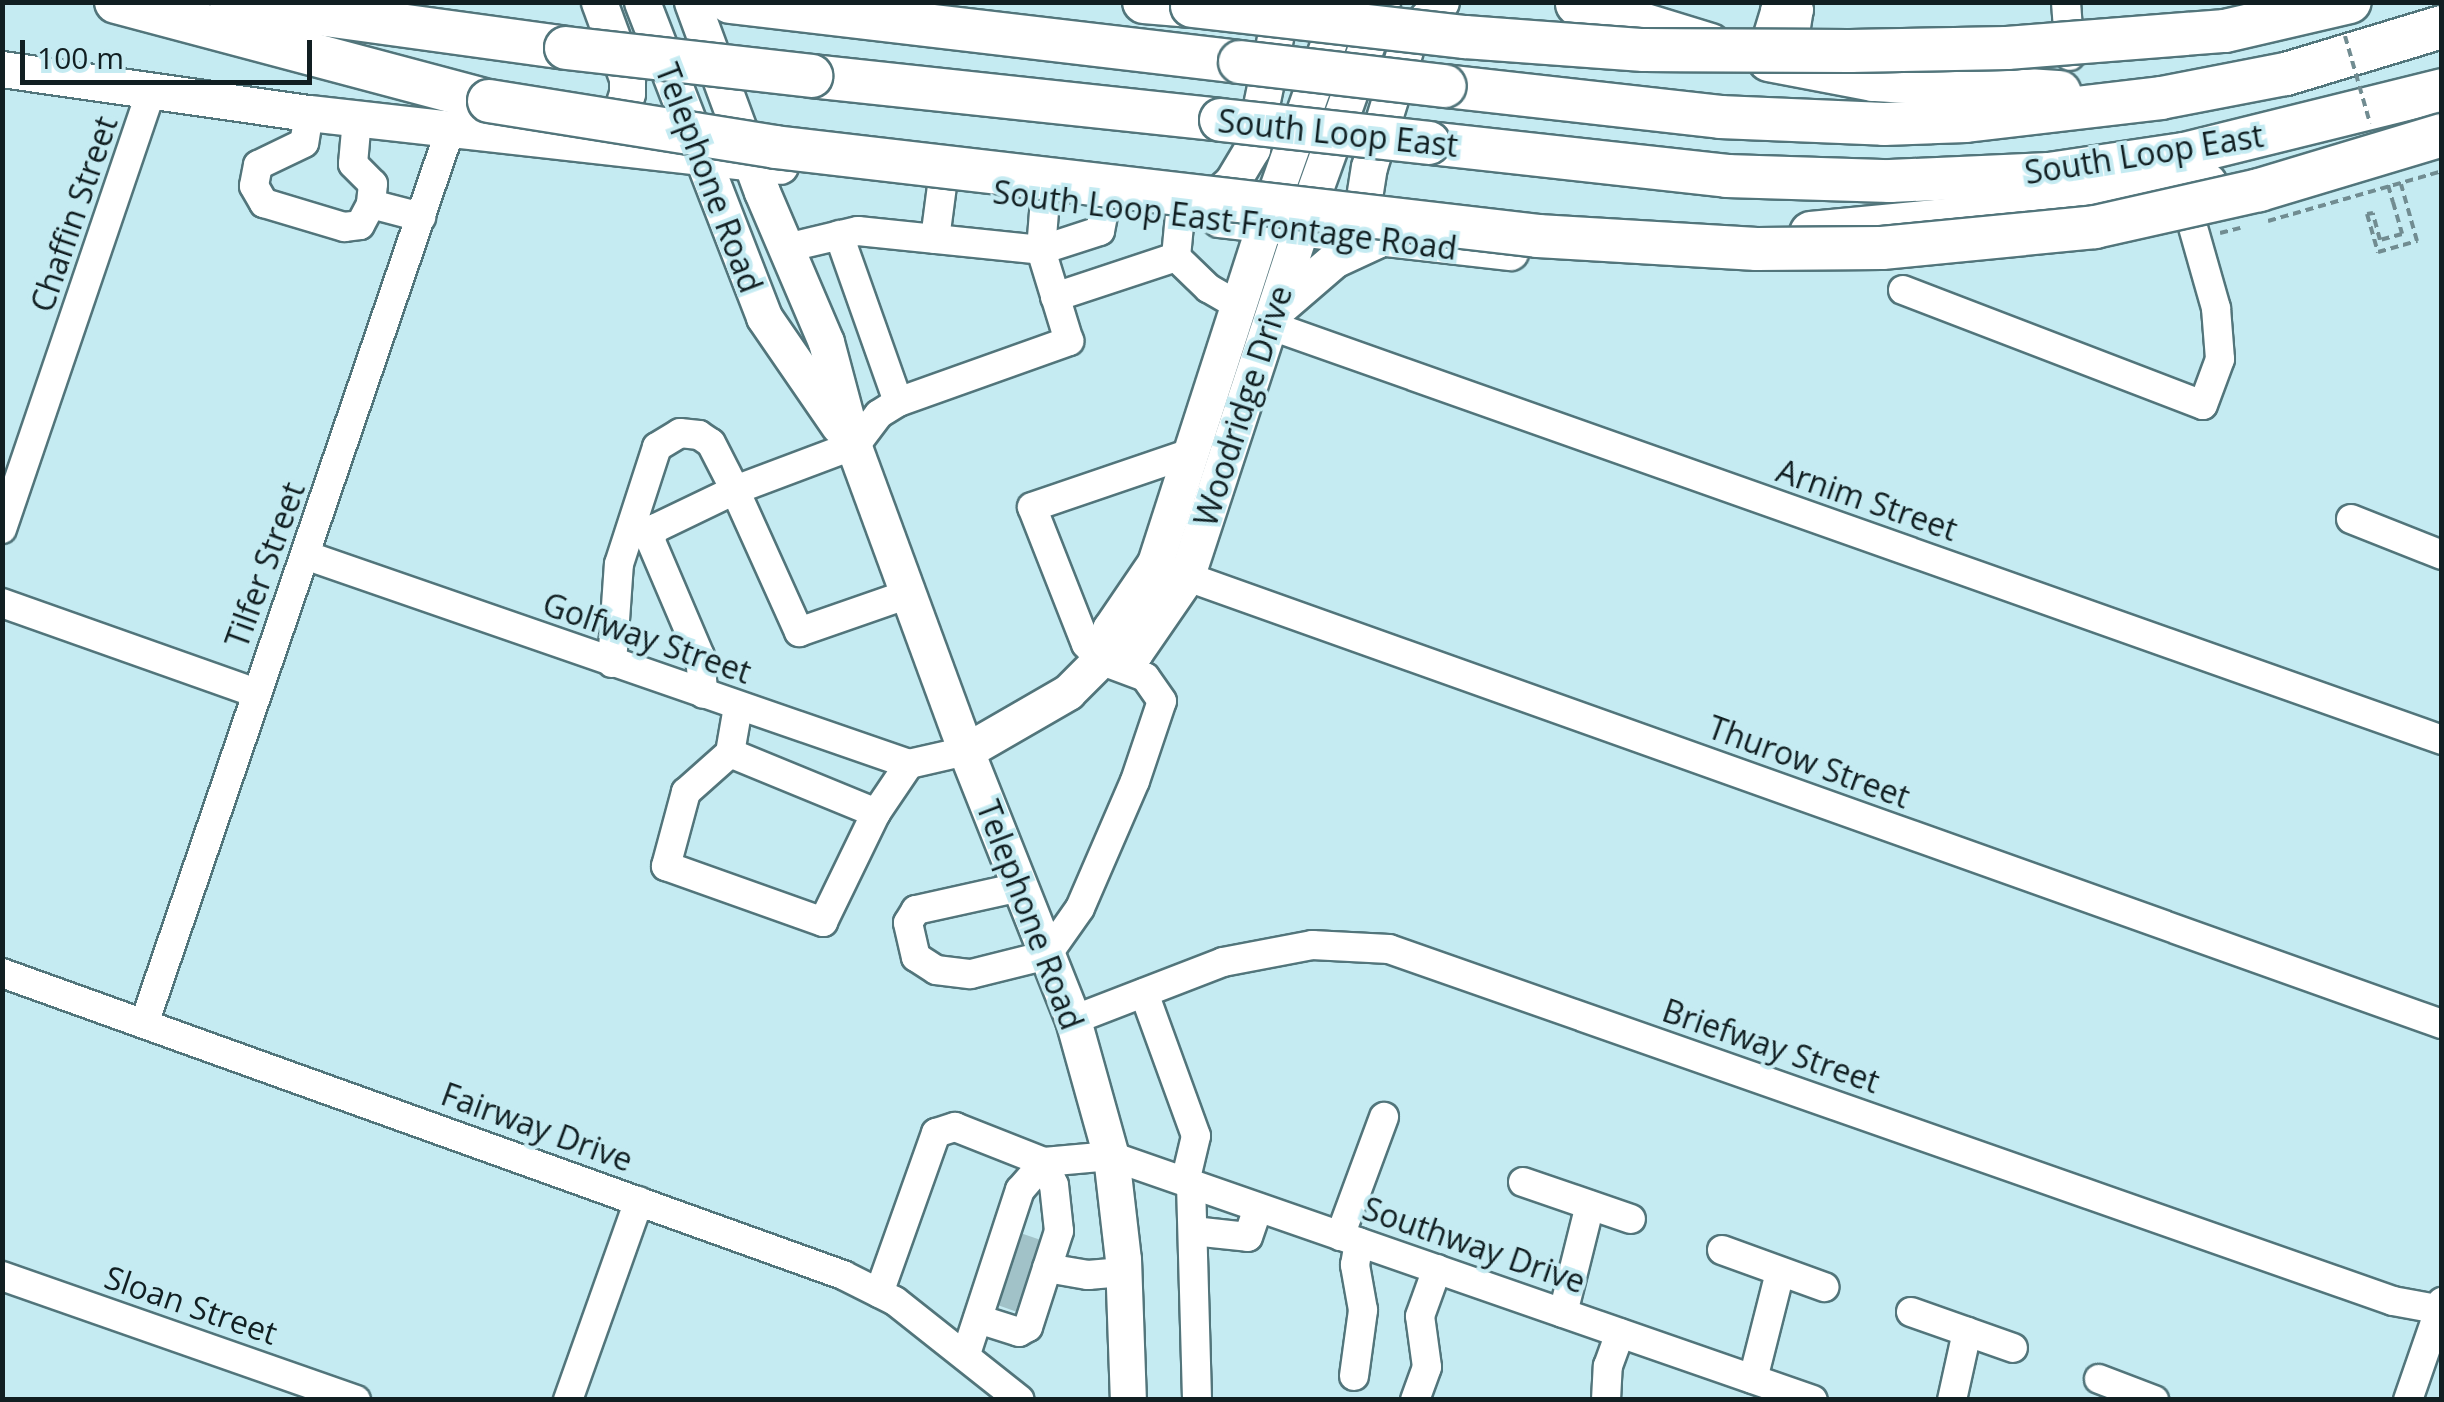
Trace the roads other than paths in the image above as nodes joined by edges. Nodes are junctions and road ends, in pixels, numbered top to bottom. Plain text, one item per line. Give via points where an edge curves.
1 (116, 2) edge
2 (231, 2) edge
3 (599, 2) edge
4 (642, 2) edge
5 (692, 2) edge
6 (730, 2) edge
7 (973, 2) edge
8 (1144, 2) edge
9 (1276, 2) edge
10 (1343, 2) edge
11 (1382, 2) edge
12 (1441, 2) edge
13 (1784, 2) edge
14 (1794, 2) edge
15 (2066, 2) edge
16 (1572, 3) edge
17 (779, 8) junction
18 (2335, 8) edge
19 (2442, 27) edge
20 (1780, 43) junction
21 (2070, 56) junction
22 (2, 69) edge
23 (2442, 90) edge
24 (151, 91) junction
25 (2161, 98) junction
26 (309, 113) junction
27 (357, 119) junction
28 (2314, 124) junction
29 (450, 130) junction
30 (2442, 136) edge
31 (585, 144) junction
32 (2442, 150) edge
33 (700, 159) junction
34 (751, 164) junction
35 (942, 186) junction
36 (1045, 198) junction
37 (371, 204) junction
38 (1105, 206) junction
39 (1192, 216) junction
40 (421, 217) junction
41 (1264, 226) junction
42 (2194, 229) junction
43 (1300, 231) junction
44 (840, 235) junction
45 (935, 239) junction
46 (1377, 240) junction
47 (786, 248) junction
48 (1041, 250) junction
49 (1176, 257) junction
50 (1582, 258) junction
51 (1903, 290) dead end
52 (1056, 297) junction
53 (1256, 310) junction
54 (898, 402) junction
55 (853, 446) junction
56 (1191, 453) junction
57 (736, 490) junction
58 (2351, 519) dead end
59 (2, 528) edge
60 (308, 556) junction
61 (2442, 556) edge
62 (1170, 571) junction
63 (908, 594) junction
64 (2, 603) edge
65 (1100, 660) junction
66 (612, 663) junction
67 (256, 693) junction
68 (703, 694) junction
69 (738, 706) junction
70 (2442, 740) edge
71 (966, 751) junction
72 (730, 752) junction
73 (909, 764) junction
74 (876, 813) junction
75 (1020, 887) junction
76 (1047, 955) junction
77 (2, 973) edge
78 (1144, 992) junction
79 (1073, 1020) junction
80 (144, 1024) junction
81 (2442, 1024) edge
82 (1384, 1117) dead end
83 (1111, 1156) junction
84 (1044, 1162) junction
85 (1522, 1182) dead end
86 (1188, 1183) junction
87 (639, 1202) junction
88 (1590, 1205) junction
89 (1258, 1208) junction
90 (1631, 1219) dead end
91 (1193, 1231) junction
92 (1349, 1239) junction
93 (1722, 1250) dead end
94 (1437, 1270) junction
95 (1123, 1272) junction
96 (1780, 1272) junction
97 (1023, 1273) junction
98 (2, 1276) edge
99 (1824, 1287) dead end
100 (879, 1293) junction
101 (2441, 1307) edge
102 (1563, 1312) junction
103 (1910, 1312) dead end
104 (978, 1319) junction
105 (1620, 1332) junction
106 (1967, 1332) junction
107 (2013, 1348) dead end
108 (966, 1354) junction
109 (1354, 1376) dead end
110 (1753, 1378) junction
111 (2099, 1379) dead end
112 (1806, 1398) edge
113 (356, 1400) edge
114 (568, 1400) edge
115 (1020, 1400) edge
116 (1128, 1400) edge
117 (1197, 1400) edge
118 (1415, 1400) edge
119 (1606, 1400) edge
120 (1952, 1400) edge
121 (2154, 1400) edge
122 (2408, 1400) edge

1 - 30 highway, bridge via 489,101 775,147 1538,236 1757,249 1882,248 2095,227 2260,190
2 - 28 highway, South Loop East, bridge via 566,48 1727,176 1890,181 2049,174
3 - 31 main road via 627,93 619,118
4 - 33 main road, Telephone Road
5 - 34 main road, Telephone Road
6 - 17 highway, South Loop East
7 - 17 highway
8 - 18 highway, bridge via 1644,50 2007,48 2225,31
9 - 39 main road via 1277,28 1252,149 1232,182
10 - 41 main road, Woodridge Drive
11 - 43 main road, Woodridge Drive
12 - 46 main road via 1408,40 1369,168 1363,204
13 - 20 street via 1774,11
14 - 20 street via 1799,10
15 - 21 street
16 - 20 main road
16 - 25 highway via 1724,49 1858,78
17 - 25 highway, South Loop East, bridge via 1720,117 1884,124 2054,114
18 - 21 main road
19 - 25 highway, South Loop East via 2286,74
20 - 21 main road via 1934,57
22 - 24 main road, South Loop East Frontage Road
23 - 28 highway, South Loop East
24 - 26 main road, South Loop East Frontage Road
24 - 59 street, Chaffin Street
26 - 27 main road, South Loop East Frontage Road
26 - 37 street via 304,143 258,165 256,194 275,208 344,227 360,226
27 - 29 main road, South Loop East Frontage Road
27 - 37 street via 352,164 373,184
28 - 50 highway via 2274,166 2214,182 2028,212
29 - 31 main road, South Loop East Frontage Road
29 - 40 street, Tilfer Street
31 - 33 main road, South Loop East Frontage Road
32 - 42 main road, South Loop East Frontage Road
33 - 34 main road, South Loop East Frontage Road
33 - 55 main road, Telephone Road via 764,317
34 - 35 main road, South Loop East Frontage Road
34 - 47 main road, Telephone Road
35 - 36 main road, South Loop East Frontage Road
35 - 45 street
36 - 38 main road, South Loop East Frontage Road
36 - 48 street
37 - 40 street
38 - 39 main road, South Loop East Frontage Road
38 - 48 street via 1100,230
39 - 41 main road, South Loop East Frontage Road
39 - 49 street
39 - 53 main road via 1231,254
40 - 60 street, Tilfer Street
41 - 43 main road, South Loop East Frontage Road
41 - 53 main road, Woodridge Drive
42 - 50 main road, South Loop East Frontage Road via 1840,265 1762,268
42 - 51 street via 2216,308 2220,359 2202,405
43 - 46 main road, South Loop East Frontage Road
43 - 53 main road, Woodridge Drive
44 - 45 street
44 - 47 street
44 - 54 street
45 - 48 street
46 - 50 main road, South Loop East Frontage Road
46 - 53 main road
47 - 55 main road, Telephone Road via 826,342
48 - 52 street
49 - 52 street
49 - 53 street, Arnim Street via 1208,288
52 - 54 street via 1069,341
53 - 56 main road, Woodridge Drive
53 - 62 main road, Woodridge Drive
53 - 70 street, Arnim Street
54 - 55 street
55 - 57 street
55 - 63 main road, Telephone Road
56 - 62 main road, Woodridge Drive
56 - 65 street via 1032,507 1086,644
57 - 63 street via 799,632
57 - 66 street via 699,435 680,433 656,447 619,564
57 - 68 street via 656,528 650,538 700,656
58 - 61 street
60 - 66 street, Golfway Street
60 - 67 street, Tilfer Street
62 - 65 main road, Woodridge Drive via 1110,628
62 - 81 street, Thurow Street
63 - 71 main road, Telephone Road
64 - 67 street
65 - 71 main road, Woodridge Drive via 1068,692
65 - 76 street via 1145,677 1162,701 1080,908
66 - 68 street, Golfway Street
67 - 80 street, Tilfer Street
68 - 69 street, Golfway Street
69 - 72 street
69 - 73 street, Golfway Street
71 - 73 street
71 - 75 main road, Telephone Road
72 - 74 street
72 - 74 street via 686,792 666,866 823,922
73 - 74 street
75 - 76 main road, Telephone Road
75 - 76 street via 916,910 908,923 916,957 936,970 971,974
76 - 79 main road, Telephone Road
77 - 80 street, Fairway Drive
78 - 79 street, Briefway Street
78 - 86 street via 1196,1136
78 - 101 street, Briefway Street via 1222,962 1312,945 1389,949 2393,1300
79 - 83 main road, Telephone Road
80 - 87 street, Fairway Drive
82 - 92 street
83 - 84 street
83 - 86 street, Southway Drive
83 - 95 main road, Telephone Road
84 - 97 street via 1020,1190
84 - 97 street via 1054,1184 1059,1231
84 - 100 street via 956,1127 936,1134
85 - 88 street
86 - 89 street, Southway Drive
86 - 91 street
87 - 100 street, Fairway Drive
87 - 114 street
88 - 90 street
88 - 102 street
89 - 91 street via 1248,1238
89 - 92 street, Southway Drive
91 - 117 street
92 - 94 street, Southway Drive
92 - 109 street via 1364,1310
93 - 96 street
94 - 102 street, Southway Drive
94 - 118 street via 1420,1316 1427,1366
95 - 97 street
95 - 116 main road, Telephone Road
96 - 99 street
96 - 110 street
97 - 104 street
97 - 104 street via 1024,1331
98 - 113 street, Sloan Street
100 - 108 street, Fairway Drive
101 - 122 street
102 - 105 street, Southway Drive
103 - 106 street
104 - 108 street
105 - 110 street, Southway Drive
105 - 119 street
106 - 107 street
106 - 120 street
108 - 115 street, Fairway Drive
110 - 112 street, Southway Drive
111 - 121 street

